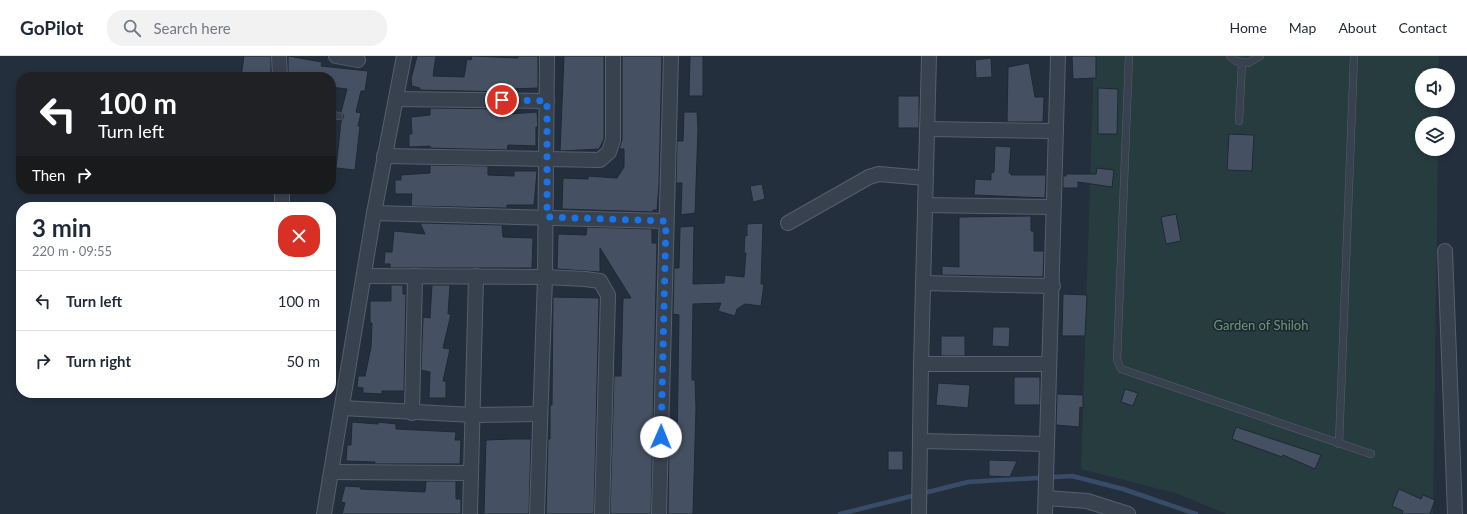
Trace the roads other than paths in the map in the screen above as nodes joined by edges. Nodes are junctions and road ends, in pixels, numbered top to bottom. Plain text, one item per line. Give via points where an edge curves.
1 (279, 56) edge
2 (336, 56) edge
3 (404, 56) edge
4 (548, 56) edge
5 (614, 56) edge
6 (672, 56) edge
7 (929, 56) edge
8 (1058, 56) edge
9 (1129, 56) edge
10 (1230, 56) edge
11 (1260, 56) edge
12 (1354, 56) edge
13 (358, 60) dead end
14 (1242, 63) junction
15 (280, 72) edge
16 (396, 99) junction
17 (547, 101) junction
18 (1239, 121) dead end
19 (927, 129) junction
20 (1056, 131) junction
21 (384, 156) junction
22 (547, 159) junction
23 (926, 178) junction
24 (925, 206) junction
25 (1053, 207) junction
26 (374, 213) junction
27 (547, 217) junction
28 (666, 221) junction
29 (788, 223) dead end
30 (1445, 251) dead end
31 (364, 276) junction
32 (415, 276) junction
33 (476, 276) junction
34 (546, 277) junction
35 (923, 283) junction
36 (1053, 286) junction
37 (921, 364) junction
38 (1049, 364) junction
39 (342, 408) junction
40 (412, 413) junction
41 (540, 414) junction
42 (473, 415) junction
43 (921, 441) junction
44 (1046, 444) junction
45 (1339, 444) junction
46 (1371, 454) dead end
47 (332, 472) junction
48 (471, 473) junction
49 (1046, 498) junction
50 (324, 514) edge
51 (470, 514) edge
52 (536, 514) edge
53 (602, 514) edge
54 (659, 514) edge
55 (919, 514) edge
56 (1045, 514) edge
57 (1128, 514) edge
58 (1455, 514) edge

1 - 15 street
2 - 13 street
3 - 16 street
4 - 17 street
5 - 22 street via 613,140 609,152 600,160
6 - 28 street
7 - 19 street
8 - 20 street
9 - 45 lane via 1117,360 1121,369
10 - 14 lane
11 - 14 lane via 1254,61
12 - 45 lane
14 - 18 lane
16 - 17 street
16 - 21 street
17 - 22 street
19 - 20 street
19 - 23 street
20 - 25 street
21 - 22 street
21 - 26 street
22 - 27 street
23 - 24 street
23 - 29 street via 874,175
24 - 25 street
24 - 35 street
25 - 36 street
26 - 27 street
26 - 31 street
27 - 28 street
27 - 34 street
28 - 54 street
30 - 58 street
31 - 32 street
31 - 39 street
32 - 33 street
32 - 40 street
33 - 34 street
33 - 42 street
34 - 41 street
34 - 53 street via 600,281 608,295
35 - 36 street
35 - 37 street
36 - 38 street
37 - 38 street
37 - 43 street
38 - 44 street
39 - 40 street
39 - 47 street
40 - 42 street
41 - 42 street
41 - 52 street
42 - 48 street
43 - 44 street
43 - 55 street
44 - 49 street
45 - 46 lane
47 - 48 street
47 - 50 street
48 - 51 street
49 - 56 street
49 - 57 street via 1087,501

